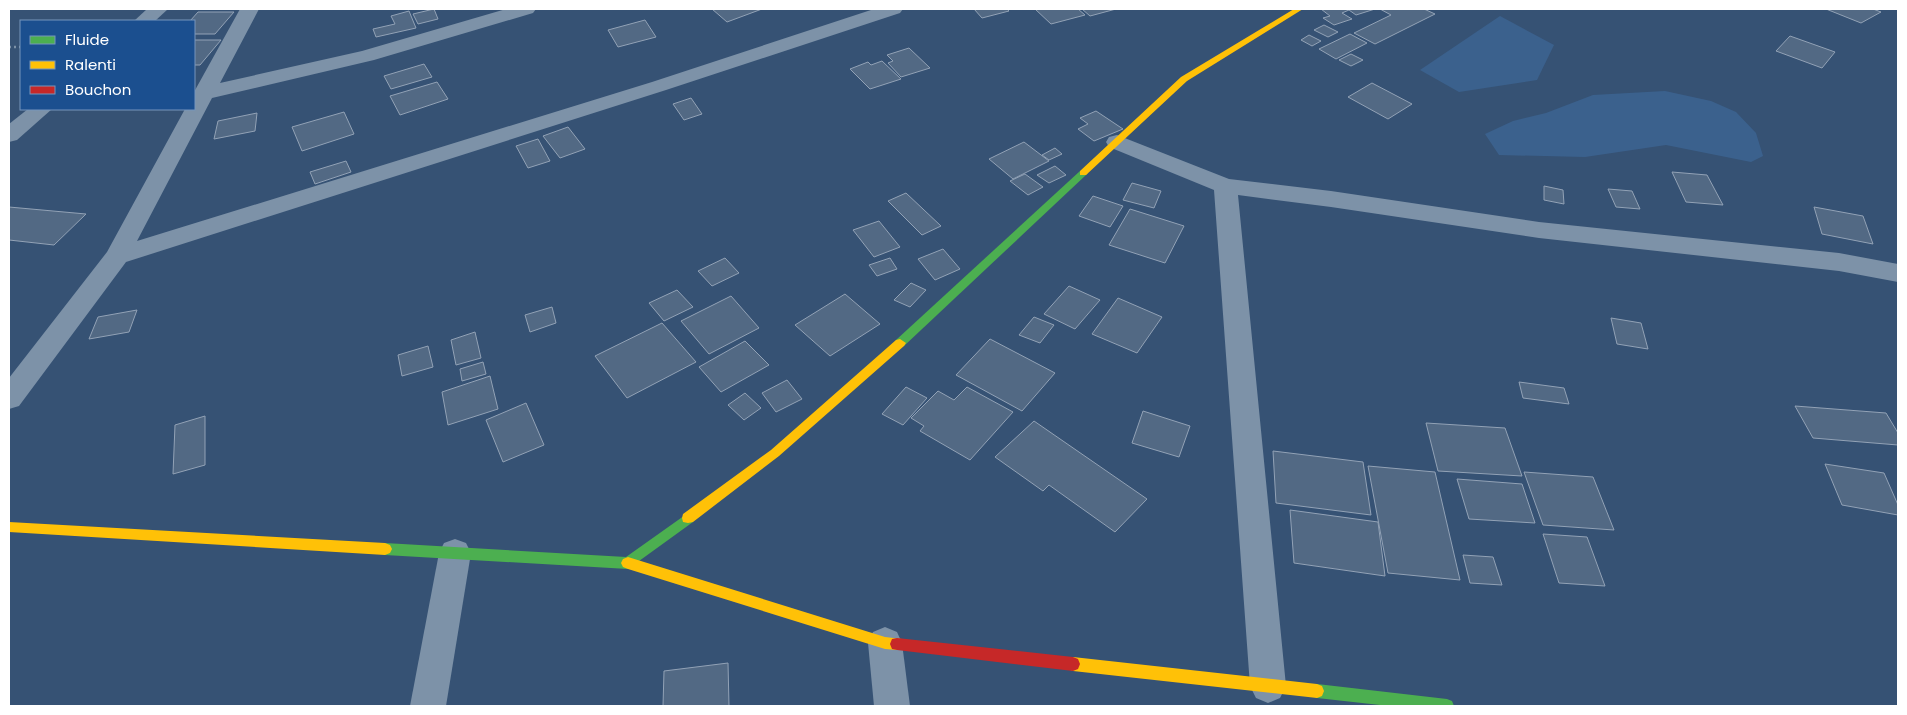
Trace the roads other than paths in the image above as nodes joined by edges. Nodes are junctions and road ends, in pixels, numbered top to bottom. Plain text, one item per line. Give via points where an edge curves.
1 (158, 9) edge
2 (250, 9) edge
3 (526, 9) edge
4 (892, 9) edge
5 (1299, 9) edge
6 (145, 20) edge
7 (205, 93) junction
8 (39, 110) edge
9 (9, 135) edge
10 (1117, 142) junction
11 (1225, 186) junction
12 (117, 256) junction
13 (1898, 273) edge
14 (9, 398) edge
15 (9, 527) edge
16 (455, 553) junction
17 (628, 563) junction
18 (885, 643) junction
19 (1268, 686) junction
20 (428, 706) edge
21 (892, 706) edge
22 (1447, 706) edge

1 - 6 street
2 - 7 street
3 - 7 street via 367,56
4 - 12 street via 659,86
5 - 10 street via 1184,79
7 - 12 street
8 - 9 street
10 - 11 street
10 - 17 street via 900,343 775,452
11 - 13 street via 1540,230 1839,262
11 - 19 street
12 - 14 street
15 - 16 street
16 - 17 street
16 - 20 street
17 - 18 street
18 - 19 street
18 - 21 street
19 - 22 street

